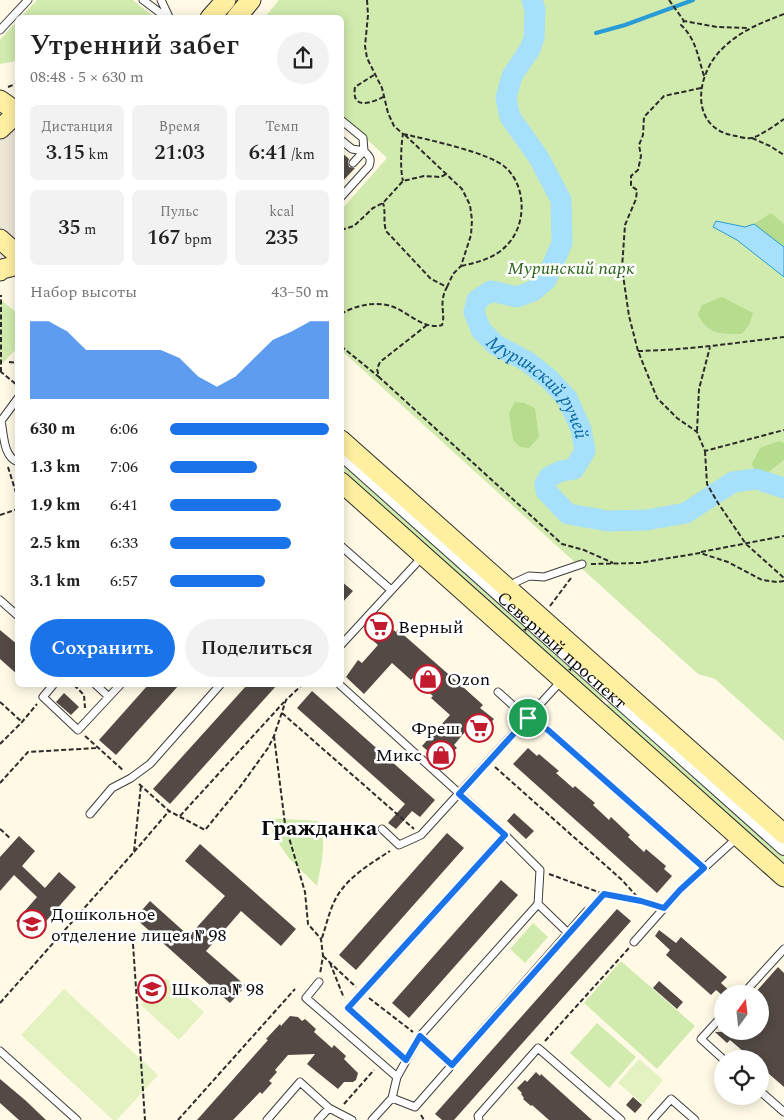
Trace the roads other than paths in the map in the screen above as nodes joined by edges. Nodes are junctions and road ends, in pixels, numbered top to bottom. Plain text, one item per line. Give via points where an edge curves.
1 (28, 0) edge
2 (143, 0) edge
3 (161, 0) edge
4 (226, 0) edge
5 (251, 0) edge
6 (164, 15) edge
7 (167, 15) edge
8 (213, 15) edge
9 (238, 15) edge
10 (0, 30) edge
11 (2, 95) edge
12 (15, 110) edge
13 (15, 114) edge
14 (344, 122) edge
15 (0, 129) edge
16 (344, 142) edge
17 (364, 150) junction
18 (353, 163) dead end
19 (344, 194) edge
20 (0, 239) edge
21 (15, 253) edge
22 (15, 267) edge
23 (0, 271) edge
24 (15, 402) edge
25 (344, 443) edge
26 (344, 456) edge
27 (15, 461) edge
28 (344, 485) edge
29 (344, 549) edge
30 (423, 555) junction
31 (582, 564) road end
32 (391, 590) junction
33 (509, 590) junction
34 (0, 600) edge
35 (15, 613) edge
36 (344, 641) edge
37 (562, 680) junction
38 (51, 687) edge
39 (98, 687) edge
40 (118, 687) edge
41 (218, 687) edge
42 (342, 687) edge
43 (498, 692) dead end
44 (109, 696) junction
45 (528, 718) junction
46 (459, 794) junction
47 (90, 814) dead end
48 (382, 829) dead end
49 (784, 834) edge
50 (505, 835) junction
51 (738, 836) junction
52 (784, 848) edge
53 (704, 868) junction
54 (784, 877) edge
55 (538, 904) junction
56 (587, 911) road end
57 (568, 933) junction
58 (634, 942) road end
59 (784, 949) edge
60 (319, 982) road end
61 (751, 985) edge
62 (348, 1008) road end
63 (714, 1025) edge
64 (420, 1036) junction
65 (0, 1051) edge
66 (714, 1051) edge
67 (452, 1065) junction
68 (397, 1077) junction
69 (392, 1098) junction
70 (769, 1099) edge
71 (329, 1108) junction
72 (784, 1112) edge
73 (77, 1120) edge
74 (267, 1120) edge
75 (318, 1120) edge
76 (352, 1120) edge
77 (372, 1120) edge
78 (479, 1120) edge
79 (620, 1120) edge
80 (652, 1120) edge
81 (695, 1120) edge

1 - 10 lane
2 - 6 lane
3 - 7 lane
4 - 8 main road
5 - 9 main road
11 - 12 main road
13 - 15 main road
14 - 17 lane via 363,138
16 - 17 lane via 352,149
17 - 18 lane
17 - 19 lane via 370,156 369,166
20 - 21 main road
22 - 23 main road
24 - 27 lane via 1,420 8,454
25 - 33 main road, Северный проспект
26 - 52 street, Северный проспект
28 - 30 main road, Северный проспект
29 - 32 lane
30 - 32 lane
30 - 37 main road, Северный проспект
31 - 33 lane via 544,577 529,576 516,582
32 - 36 lane
33 - 49 main road, Северный проспект
34 - 35 lane
37 - 45 lane
37 - 51 main road, Северный проспект
38 - 44 lane via 43,697 78,730
39 - 44 lane
40 - 44 lane
41 - 47 lane via 150,764 112,788
42 - 46 lane
43 - 45 lane
45 - 46 lane
45 - 53 lane via 548,730
46 - 48 lane via 421,835 399,845
46 - 50 lane
50 - 55 lane via 540,870
50 - 62 lane
51 - 53 lane
51 - 54 main road, Северный проспект
53 - 58 lane
55 - 57 lane
55 - 64 lane
56 - 57 lane
57 - 67 lane
59 - 61 lane
60 - 68 lane via 306,998
63 - 66 lane via 701,1039
64 - 67 lane
64 - 68 lane
65 - 73 lane
67 - 69 lane via 415,1107
68 - 69 lane
69 - 77 lane
70 - 72 lane
71 - 74 lane via 300,1082
71 - 75 lane
71 - 76 lane
78 - 79 lane via 478,1116 538,1048
80 - 81 lane via 671,1099

